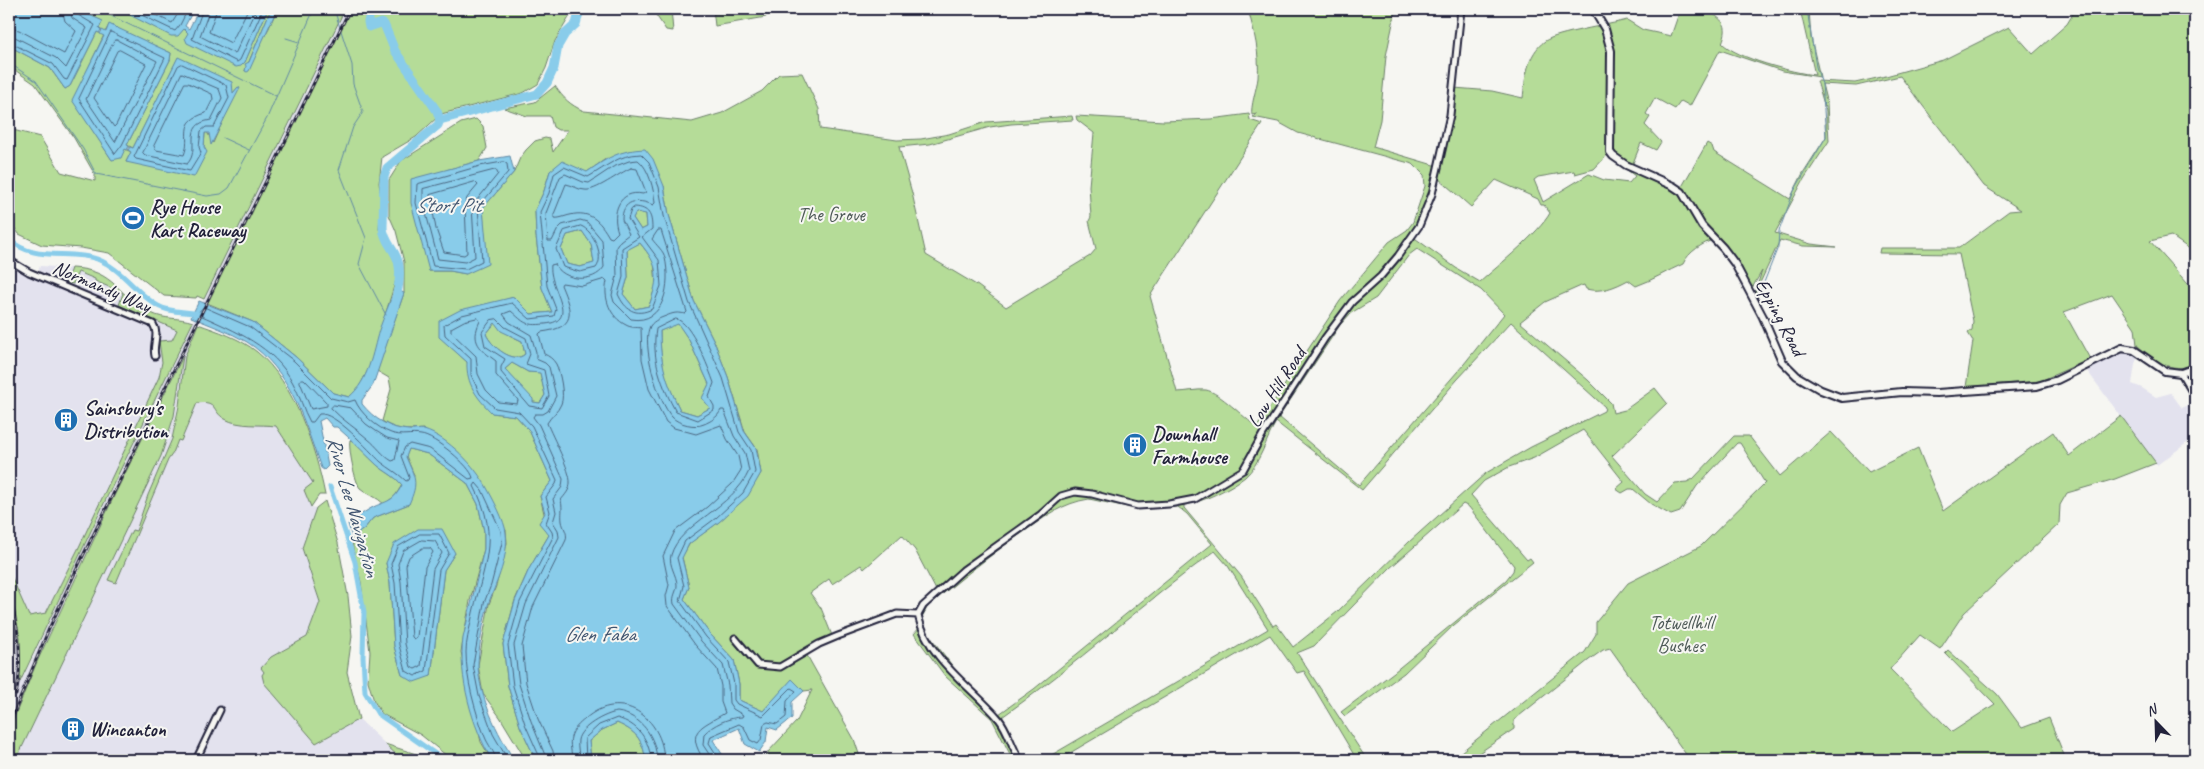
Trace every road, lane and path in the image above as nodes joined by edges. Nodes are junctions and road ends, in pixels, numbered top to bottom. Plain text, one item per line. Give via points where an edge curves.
1 (1461, 9) edge
2 (1593, 9) edge
3 (9, 260) edge
4 (156, 356) dead end
5 (2195, 368) edge
6 (2181, 373) junction
7 (2195, 397) edge
8 (918, 615) junction
9 (735, 638) dead end
10 (220, 710) dead end
11 (196, 760) edge
12 (1020, 760) edge

1 - 8 street, Low Hill Road via 1450,115 1432,194 1419,226 1398,256 1352,302 1325,338 1262,434 1244,470 1195,499 1169,504 1138,506 1075,492 1062,496 963,570 923,606
2 - 6 main road, Epping Road via 1605,30 1611,51 1610,152 1631,168 1682,192 1702,226 1735,264 1763,316 1782,361 1809,384 1842,398 1902,392 2024,388 2057,380 2116,350 2128,348 2158,368
3 - 4 street, Normandy Way via 29,272 153,324 157,334
5 - 6 main road
6 - 7 street
8 - 9 street via 897,614 838,636 780,667 758,665
8 - 12 street via 920,627 945,664 1001,721
10 - 11 street

